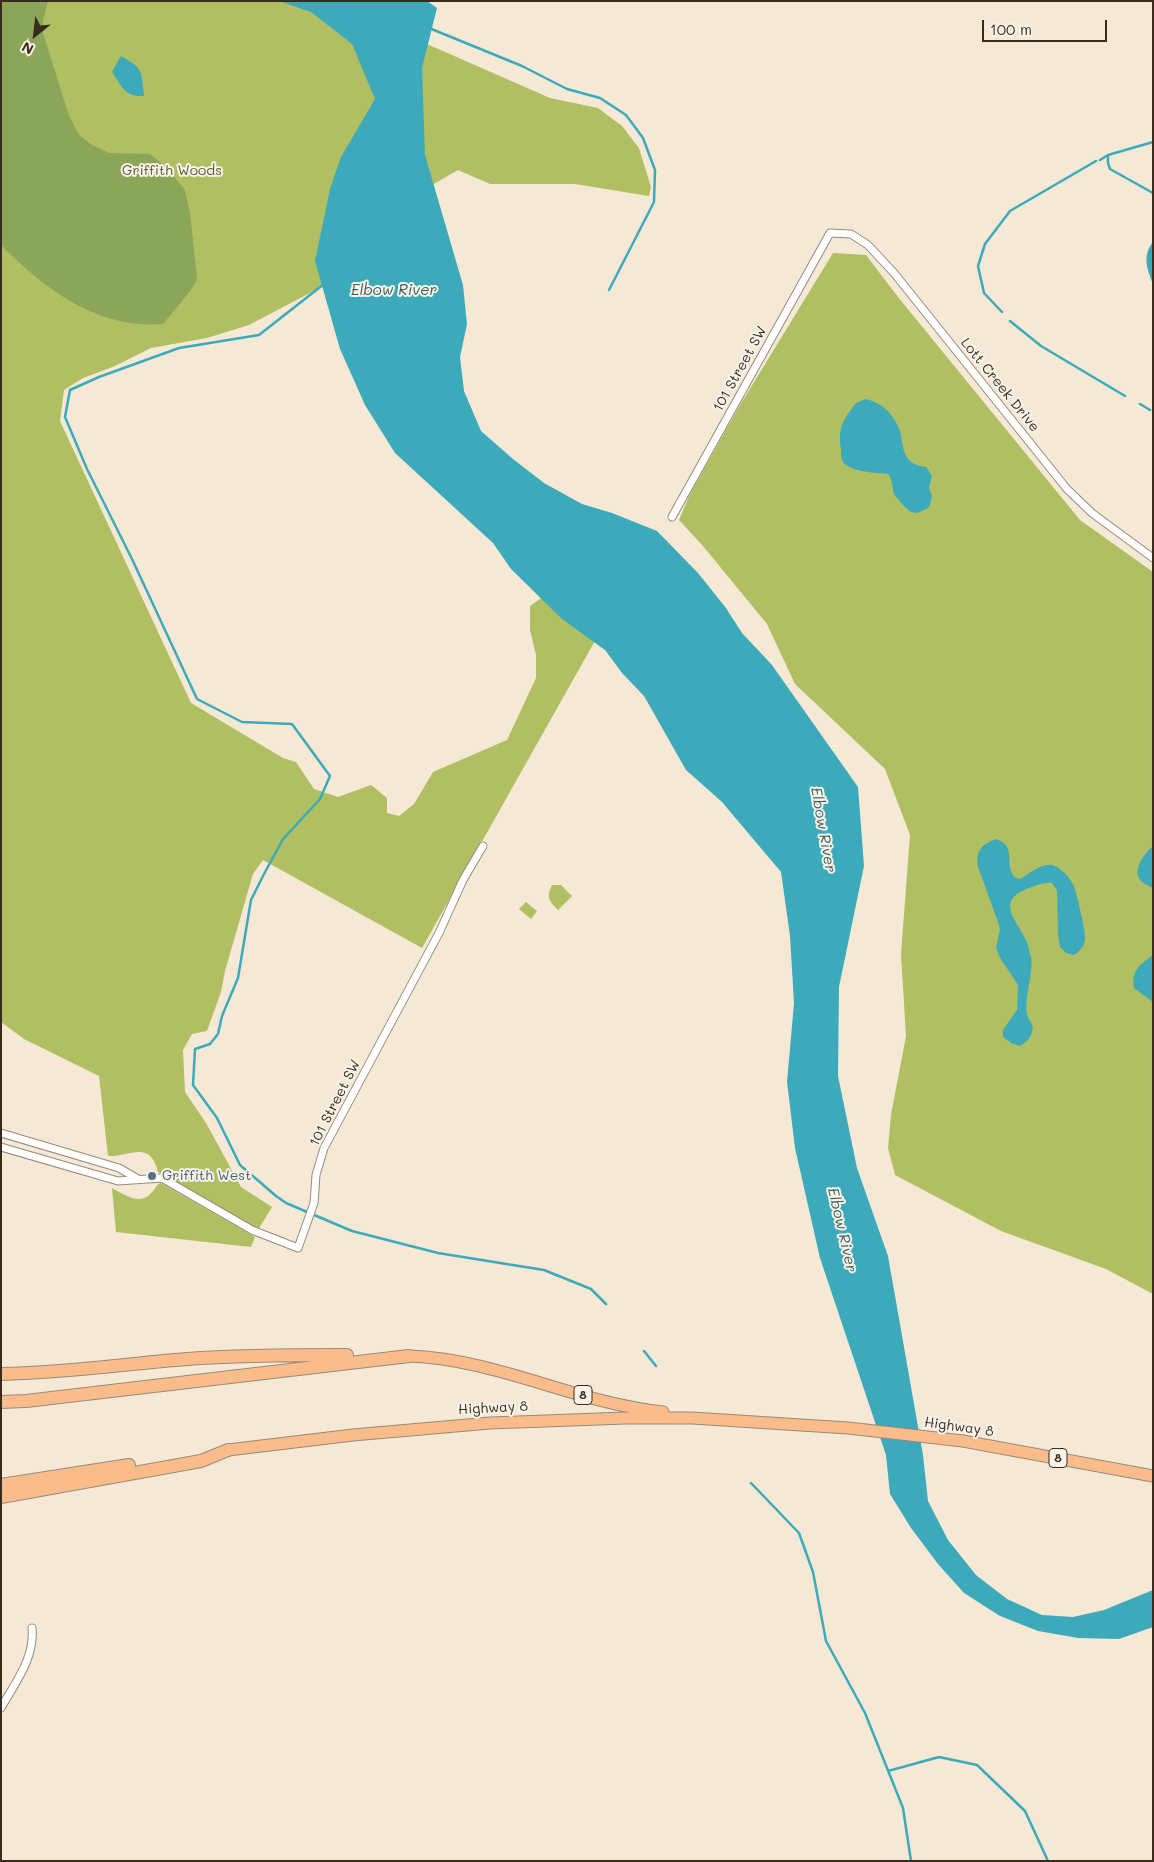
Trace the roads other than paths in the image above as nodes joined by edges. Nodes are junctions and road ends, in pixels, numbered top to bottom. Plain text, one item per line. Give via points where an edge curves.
1 (830, 233) joint
2 (672, 516) dead end
3 (1153, 558) edge
4 (482, 846) dead end
5 (1, 1133) edge
6 (1, 1147) edge
7 (138, 1179) junction
8 (409, 1356) junction
9 (1, 1374) edge
10 (1, 1402) edge
11 (760, 1422) junction
12 (228, 1450) junction
13 (1153, 1476) edge
14 (1, 1486) edge
15 (1, 1497) edge
16 (32, 1628) dead end
17 (1, 1708) edge

1 - 2 street, 101 Street SW
1 - 3 street, Lott Creek Drive via 851,234 868,245 900,280 1067,489 1092,513
4 - 7 street, 101 Street SW via 324,1148 316,1175 312,1208 298,1248 252,1230 162,1178
5 - 7 street via 119,1168
6 - 7 street via 118,1181
8 - 9 highway via 298,1355 190,1359
8 - 10 highway
8 - 11 main road, Highway 8 / 8 via 433,1356 475,1364 642,1409
11 - 12 main road, Highway 8 / 8 via 659,1418 490,1422
11 - 13 main road, Highway 8 / 8 via 963,1441
12 - 14 highway
12 - 15 highway via 201,1460
16 - 17 street via 32,1650

